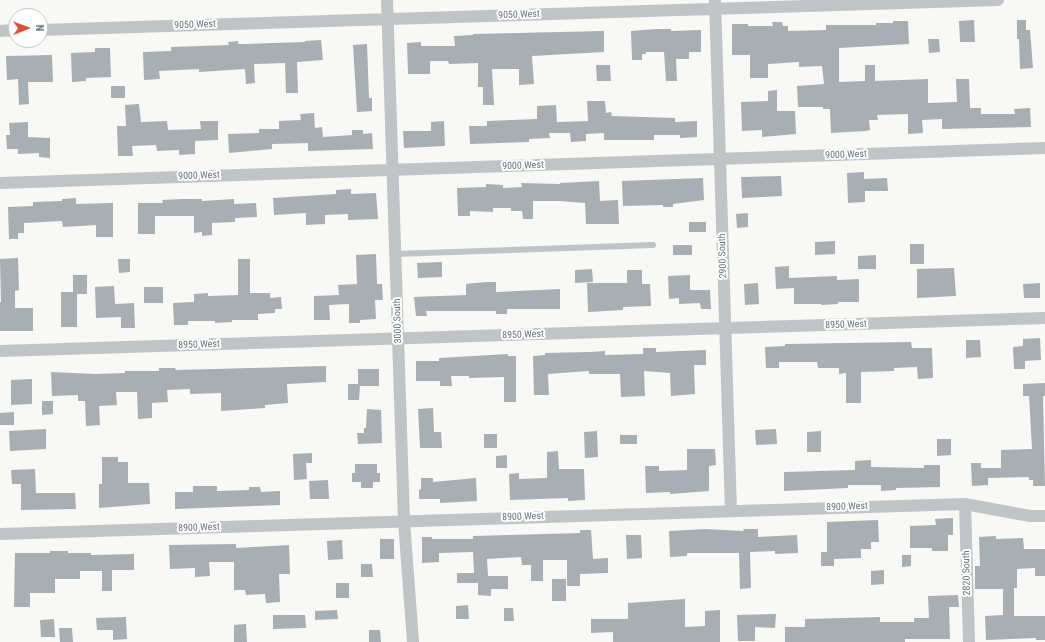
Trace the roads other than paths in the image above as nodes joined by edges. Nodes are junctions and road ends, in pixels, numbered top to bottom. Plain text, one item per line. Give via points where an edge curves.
1 (387, 0) edge
2 (998, 0) edge
3 (715, 4) edge
4 (388, 19) junction
5 (48, 30) edge
6 (1045, 148) edge
7 (720, 159) junction
8 (392, 170) junction
9 (0, 183) edge
10 (653, 245) dead end
11 (396, 254) junction
12 (1045, 318) edge
13 (725, 328) junction
14 (399, 339) junction
15 (0, 351) edge
16 (965, 504) junction
17 (731, 511) junction
18 (1045, 516) edge
19 (404, 521) junction
20 (0, 534) edge
21 (413, 642) edge
22 (969, 642) edge

1 - 4 street, 3000 South
2 - 3 street, 9050 West
3 - 4 street, 9050 West
3 - 7 street, 2900 South
4 - 5 street, 9050 West
4 - 8 street, 3000 South
6 - 7 street, 9000 West
7 - 8 street, 9000 West
7 - 13 street, 2900 South
8 - 9 street, 9000 West
8 - 11 street, 3000 South
10 - 11 lane
11 - 14 street, 3000 South
12 - 13 street, 8950 West
13 - 14 street, 8950 West
13 - 17 street, 2900 South
14 - 15 street, 8950 West
14 - 19 street, 3000 South
16 - 17 street, 8900 West
16 - 18 street, 8900 West via 1030,516
16 - 22 street, 2820 South
17 - 19 street, 8900 West
19 - 20 street, 8900 West
19 - 21 street, 3000 South

